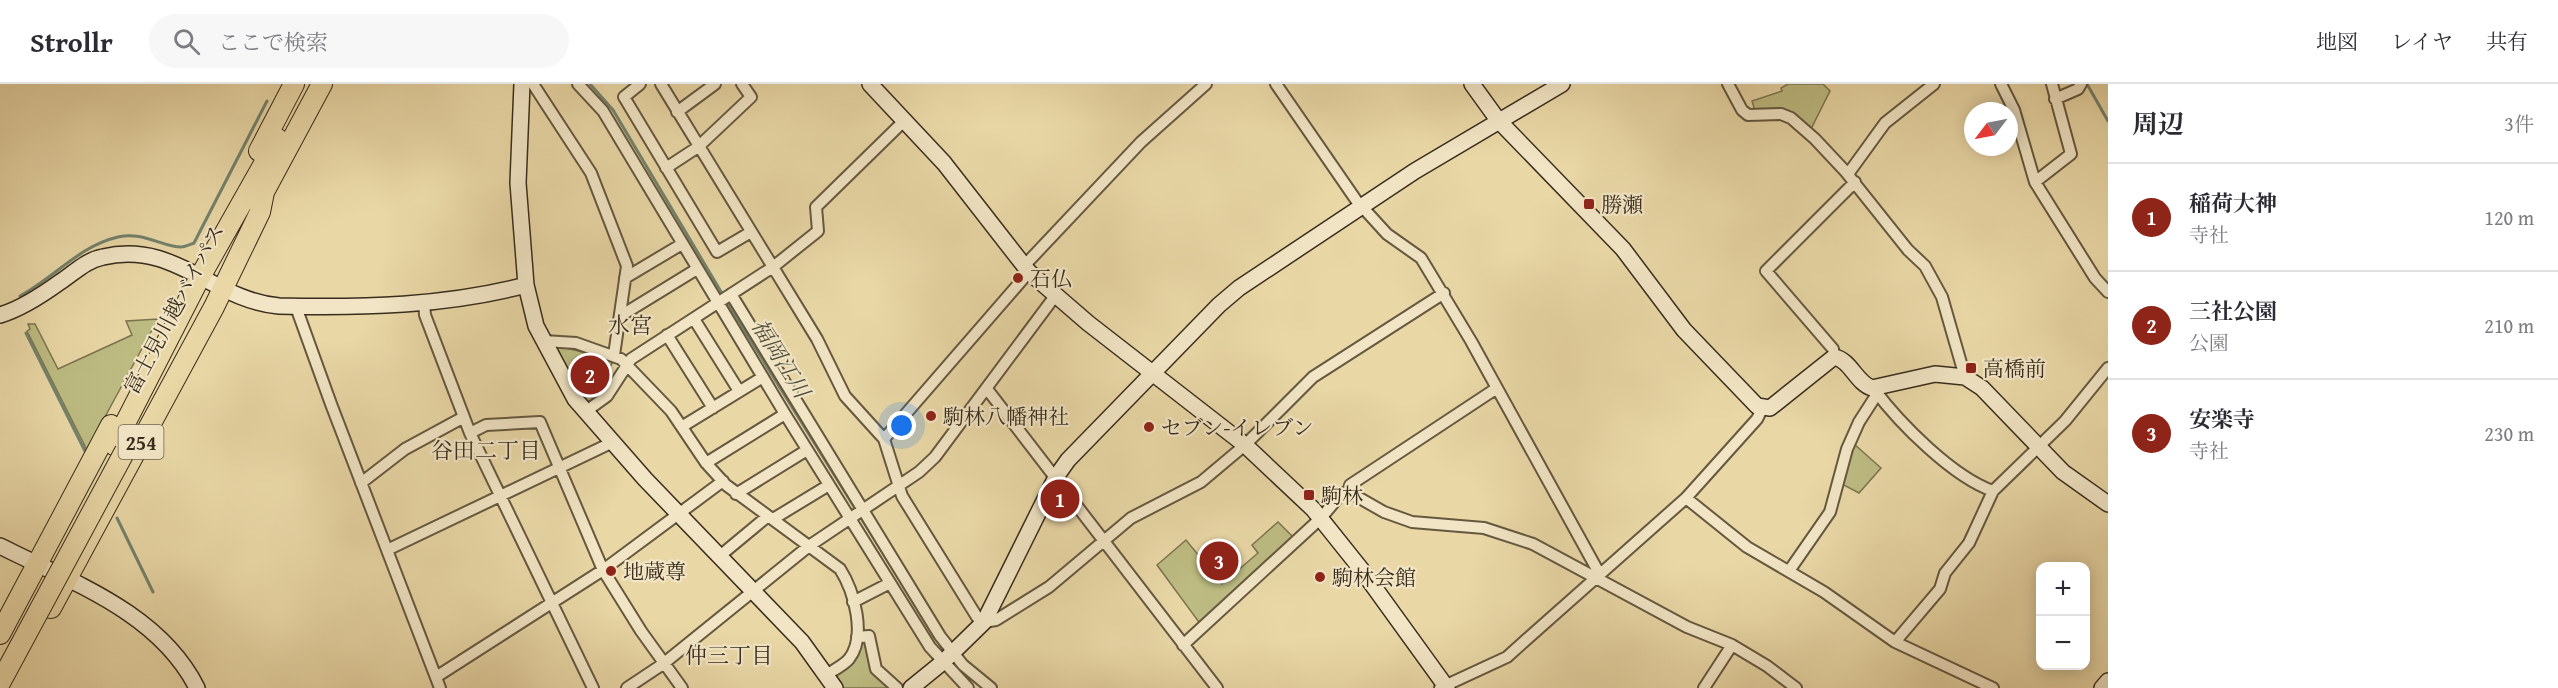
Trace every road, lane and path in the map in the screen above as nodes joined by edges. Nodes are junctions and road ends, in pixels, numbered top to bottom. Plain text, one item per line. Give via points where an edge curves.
1 (294, 84) edge
2 (308, 84) edge
3 (322, 84) edge
4 (522, 84) edge
5 (533, 84) edge
6 (578, 84) edge
7 (621, 84) edge
8 (640, 84) edge
9 (661, 84) edge
10 (715, 84) edge
11 (742, 84) edge
12 (870, 84) edge
13 (1206, 84) edge
14 (1276, 84) edge
15 (1472, 84) edge
16 (1562, 84) edge
17 (1728, 84) edge
18 (1934, 84) edge
19 (2001, 84) edge
20 (2052, 84) edge
21 (2081, 84) edge
22 (627, 95) junction
23 (2055, 99) junction
24 (677, 111) junction
25 (905, 120) junction
26 (1498, 120) junction
27 (698, 147) junction
28 (666, 168) junction
29 (1851, 178) junction
30 (2035, 182) junction
31 (244, 196) junction
32 (1362, 205) junction
33 (751, 232) junction
34 (682, 244) junction
35 (773, 267) junction
36 (697, 268) junction
37 (1027, 269) junction
38 (625, 278) junction
39 (212, 283) junction
40 (526, 285) junction
41 (2108, 292) edge
42 (1444, 293) junction
43 (1055, 296) junction
44 (724, 298) junction
45 (424, 302) junction
46 (296, 307) junction
47 (0, 315) edge
48 (622, 315) junction
49 (694, 319) junction
50 (171, 334) junction
51 (668, 335) junction
52 (544, 341) junction
53 (614, 355) junction
54 (1834, 357) junction
55 (627, 364) junction
56 (2108, 368) edge
57 (1153, 373) junction
58 (763, 377) junction
59 (1965, 377) junction
60 (1497, 388) junction
61 (987, 389) junction
62 (739, 391) junction
63 (1875, 391) junction
64 (713, 408) junction
65 (1762, 409) junction
66 (585, 412) junction
67 (785, 414) junction
68 (464, 417) junction
69 (683, 426) junction
70 (470, 433) junction
71 (884, 440) junction
72 (613, 442) junction
73 (1245, 445) junction
74 (119, 448) junction
75 (2038, 448) junction
76 (807, 450) junction
77 (706, 464) junction
78 (560, 468) junction
79 (1056, 477) junction
80 (723, 481) junction
81 (361, 483) junction
82 (829, 485) junction
83 (899, 488) junction
84 (1993, 491) junction
85 (1349, 492) junction
86 (736, 494) junction
87 (501, 496) junction
88 (1686, 498) junction
89 (2108, 504) edge
90 (863, 512) junction
91 (679, 513) junction
92 (770, 517) junction
93 (1321, 518) junction
94 (850, 519) junction
95 (1105, 542) junction
96 (0, 546) edge
97 (809, 546) junction
98 (387, 550) junction
99 (721, 555) junction
100 (37, 565) junction
101 (603, 570) junction
102 (1789, 571) junction
103 (1597, 575) junction
104 (67, 580) junction
105 (890, 583) junction
106 (754, 591) junction
107 (854, 602) junction
108 (552, 604) junction
109 (984, 622) junction
110 (0, 634) edge
111 (857, 637) junction
112 (1895, 642) junction
113 (1183, 645) junction
114 (1732, 645) junction
115 (0, 656) edge
116 (947, 658) junction
117 (663, 664) junction
118 (436, 677) junction
119 (830, 681) edge
120 (2108, 681) edge
121 (0, 683) edge
122 (1444, 687) edge
123 (8, 688) edge
124 (197, 688) edge
125 (440, 688) edge
126 (593, 688) edge
127 (627, 688) edge
128 (682, 688) edge
129 (897, 688) edge
130 (911, 688) edge
131 (968, 688) edge
132 (991, 688) edge
133 (1217, 688) edge
134 (1704, 688) edge
135 (1796, 688) edge
136 (1993, 688) edge
137 (2102, 688) edge

1 - 31 highway via 257,155
2 - 31 highway, 富士見川越バイパス / 254
3 - 39 highway, 254 via 264,192 260,212
4 - 40 street via 518,183
5 - 38 street via 596,183 627,266
6 - 34 street via 603,111
7 - 22 street
8 - 22 street
9 - 24 street
10 - 24 street
11 - 27 street via 751,97
12 - 25 street
13 - 37 street via 1133,150
14 - 32 street
15 - 26 street
16 - 26 street
17 - 29 street via 1742,111 1748,115 1781,114 1791,118
18 - 29 street via 1886,123
19 - 30 street via 2014,110
20 - 23 street
21 - 23 street
22 - 28 street via 624,98
23 - 30 street via 2071,154
24 - 27 street
25 - 35 street via 816,207 818,231
25 - 37 street
26 - 32 street
26 - 65 street via 1623,249 1684,330
27 - 28 street
27 - 33 street
28 - 33 street via 717,252
29 - 54 street via 1766,271 1833,349
29 - 59 street via 1935,281
30 - 41 street via 2095,278
31 - 39 highway, 富士見川越バイパス / 254
32 - 42 street via 1387,234 1421,258
32 - 57 street via 1239,288
33 - 35 street
34 - 36 street
34 - 38 street
35 - 44 street
35 - 71 street via 837,374 845,396
36 - 44 street
36 - 48 street
37 - 43 street
37 - 71 street
38 - 48 street
39 - 46 street via 263,305
39 - 47 street via 162,257 100,257 24,305
39 - 50 highway, 富士見川越バイパス / 254
39 - 74 highway, 富士見川越バイパス / 254
39 - 104 highway, 254
40 - 45 street via 478,297
40 - 52 street
42 - 60 street
42 - 73 street via 1313,377
43 - 57 street
43 - 61 street
44 - 49 street
44 - 58 street
44 - 90 street
45 - 46 street
45 - 68 street via 425,315
46 - 81 street
48 - 53 street
49 - 51 street
49 - 62 street
50 - 74 highway, 富士見川越バイパス / 254
50 - 100 highway, 254 via 151,349
51 - 55 street
51 - 64 street
52 - 53 street via 576,343
52 - 66 street
53 - 55 street
54 - 63 street
54 - 65 street via 1770,408
55 - 66 street via 607,396
55 - 69 street
56 - 75 street
57 - 73 street
57 - 79 street via 1080,446
58 - 62 street
58 - 67 street
59 - 63 street via 1935,374
59 - 75 street via 1982,388
60 - 85 street via 1350,485
60 - 103 street
61 - 79 street
61 - 83 street via 935,457
62 - 64 street
63 - 84 street via 1952,469
63 - 102 street via 1847,448 1830,512
64 - 69 street
65 - 88 street
66 - 72 street
67 - 76 street
67 - 77 street
68 - 70 street
68 - 81 street via 405,448
69 - 77 street
70 - 78 street via 486,425 540,422
70 - 87 street
71 - 83 street
72 - 78 street
72 - 91 street
73 - 93 street
73 - 95 street via 1201,482 1131,518
74 - 115 highway, 富士見川越バイパス / 254
74 - 121 highway, 富士見川越バイパス / 254, bridge
75 - 84 street
75 - 89 street via 2063,472
76 - 82 street
76 - 86 street
77 - 80 street
78 - 87 street
78 - 101 street
79 - 95 street
79 - 109 street
80 - 86 street
80 - 91 street
81 - 98 street
82 - 92 street
82 - 94 street
83 - 90 street
83 - 109 street via 977,617
84 - 112 street via 1969,543 1945,573 1940,589
85 - 93 street via 1342,493
85 - 103 street via 1384,512 1412,522 1484,528 1512,535
86 - 92 street
87 - 98 street
87 - 108 street
88 - 102 street via 1747,547
88 - 103 street
90 - 94 street
90 - 116 street
91 - 99 street
91 - 101 street
92 - 97 street
92 - 99 street
93 - 113 street
93 - 122 street
94 - 97 street
94 - 105 street
95 - 109 street via 1041,593 996,620
95 - 113 street
96 - 100 street
97 - 106 street
97 - 107 street via 840,569
98 - 118 street
99 - 106 street
100 - 104 street
100 - 110 highway, 254
101 - 108 street
101 - 117 street
102 - 112 street
103 - 114 street via 1687,627
103 - 122 street via 1507,657
104 - 123 highway, 254
104 - 124 street via 121,608 152,631 174,654
105 - 107 street
105 - 116 street
106 - 117 street
106 - 119 street via 810,651
107 - 111 street
108 - 118 street
108 - 126 street
109 - 116 street
111 - 119 street via 855,650
111 - 129 street via 869,636 876,669
112 - 136 street
113 - 133 street
114 - 134 street
114 - 135 street
116 - 130 street
116 - 131 street
116 - 132 street
117 - 127 street
117 - 128 street
118 - 125 street
120 - 137 street

